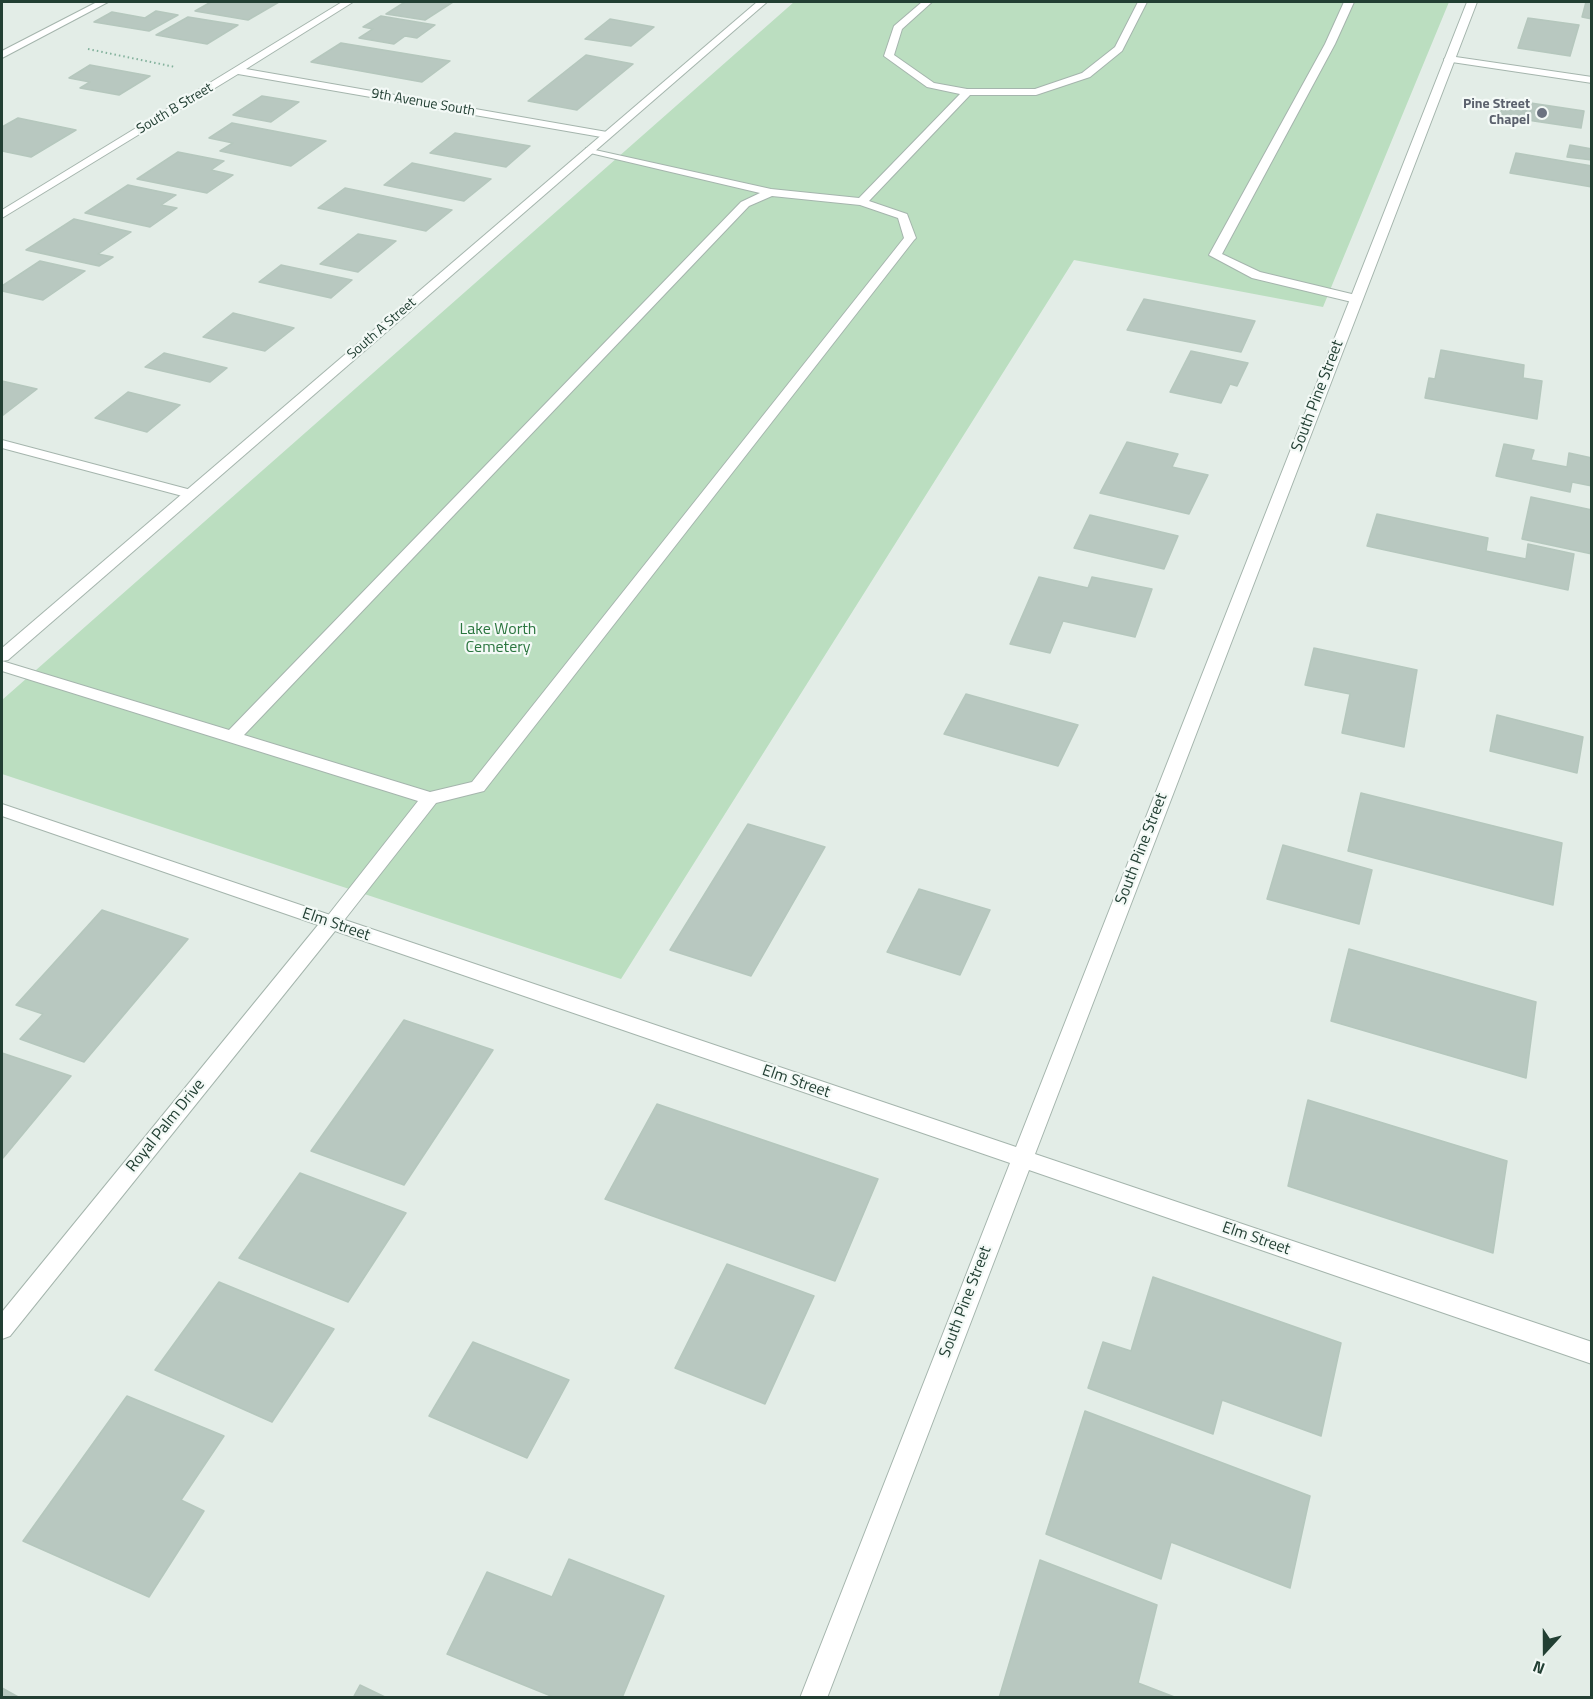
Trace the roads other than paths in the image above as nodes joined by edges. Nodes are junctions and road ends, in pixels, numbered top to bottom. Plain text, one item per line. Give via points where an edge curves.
1 (103, 2) edge
2 (348, 2) edge
3 (762, 2) edge
4 (927, 2) edge
5 (1142, 2) edge
6 (1349, 2) edge
7 (1472, 2) edge
8 (2, 55) edge
9 (1449, 59) junction
10 (238, 71) junction
11 (1592, 80) edge
12 (968, 92) junction
13 (607, 135) junction
14 (590, 150) junction
15 (771, 192) junction
16 (862, 202) junction
17 (2, 215) edge
18 (1356, 299) junction
19 (2, 444) edge
20 (190, 494) junction
21 (2, 656) edge
22 (2, 666) edge
23 (232, 737) junction
24 (430, 798) junction
25 (2, 810) edge
26 (332, 923) junction
27 (1022, 1160) junction
28 (2, 1329) edge
29 (1592, 1353) edge
30 (813, 1698) edge

1 - 8 street
2 - 10 street, South B Street
3 - 13 street, South A Street
4 - 12 street via 897,28 889,56 931,85
5 - 12 street via 1119,49 1086,75 1036,92
6 - 18 street via 1215,255 1256,275
7 - 9 street, South Pine Street
9 - 11 street
9 - 18 street, South Pine Street
10 - 13 street, 9th Avenue South
10 - 17 street, South B Street
12 - 16 street
13 - 14 street, South A Street
14 - 15 street
14 - 20 street, South A Street
15 - 16 street
15 - 23 street via 745,204
16 - 24 street via 903,216 910,238 478,787
18 - 27 street, South Pine Street
19 - 20 street
20 - 21 street, South A Street
22 - 23 street
23 - 24 street
24 - 26 street, Royal Palm Drive
25 - 26 street, Elm Street
26 - 27 street, Elm Street
26 - 28 street, Royal Palm Drive
27 - 29 street, Elm Street
27 - 30 street, South Pine Street

